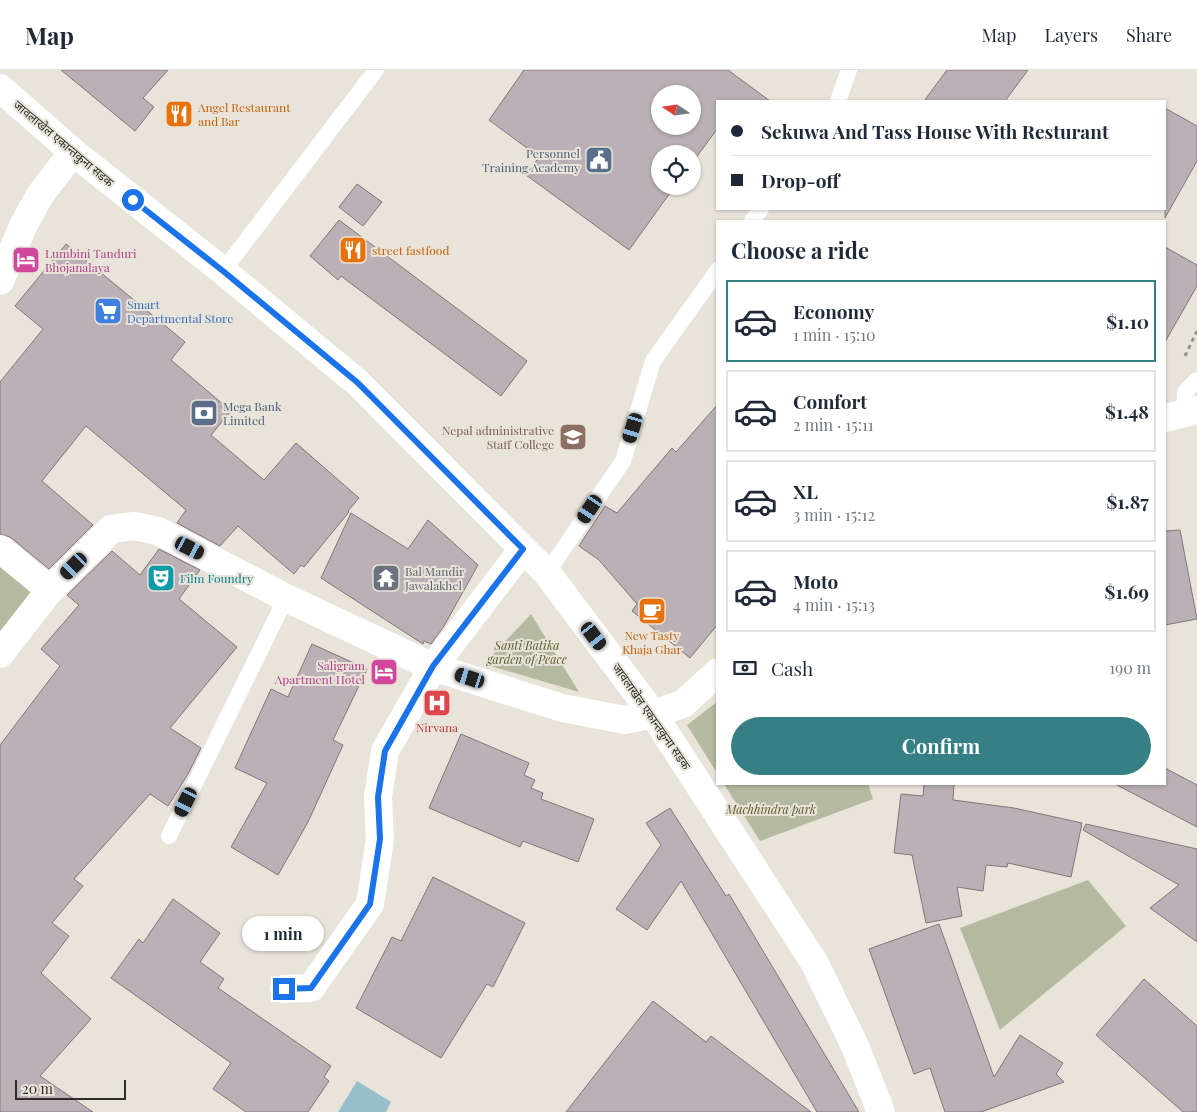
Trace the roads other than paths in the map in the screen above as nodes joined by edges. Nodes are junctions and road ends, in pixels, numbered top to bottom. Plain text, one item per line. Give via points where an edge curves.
1 (376, 70) edge
2 (849, 70) edge
3 (0, 88) edge
4 (838, 100) edge
5 (74, 152) junction
6 (761, 210) edge
7 (753, 220) edge
8 (223, 271) junction
9 (716, 273) edge
10 (0, 281) edge
11 (1197, 380) edge
12 (1182, 414) edge
13 (0, 549) edge
14 (523, 549) junction
15 (547, 573) junction
16 (50, 590) junction
17 (286, 598) junction
18 (0, 654) edge
19 (433, 666) junction
20 (716, 674) edge
21 (653, 714) junction
22 (169, 836) dead end
23 (284, 989) dead end
24 (881, 1112) edge

1 - 8 lane
2 - 4 lane
3 - 5 street, जावलाखेल एकान्तकुना सडक
5 - 8 street, जावलाखेल एकान्तकुना सडक
5 - 10 street via 40,195
6 - 7 lane
8 - 14 street, जावलाखेल एकान्तकुना सडक via 358,383
9 - 15 lane via 653,360 623,461
11 - 12 lane via 1185,392
13 - 16 street
14 - 15 street, जावलाखेल एकान्तकुना सडक
14 - 19 street
15 - 21 street, जावलाखेल एकान्तकुना सडक
16 - 17 street via 111,529 134,526 158,531
16 - 18 street
17 - 19 street
17 - 22 lane
19 - 21 street via 562,708 625,720
19 - 23 street via 385,751 378,797 380,839 370,904 311,988
20 - 21 street via 683,704
21 - 24 street, जावलाखेल एकान्तकुना सडक via 814,962 855,1046

